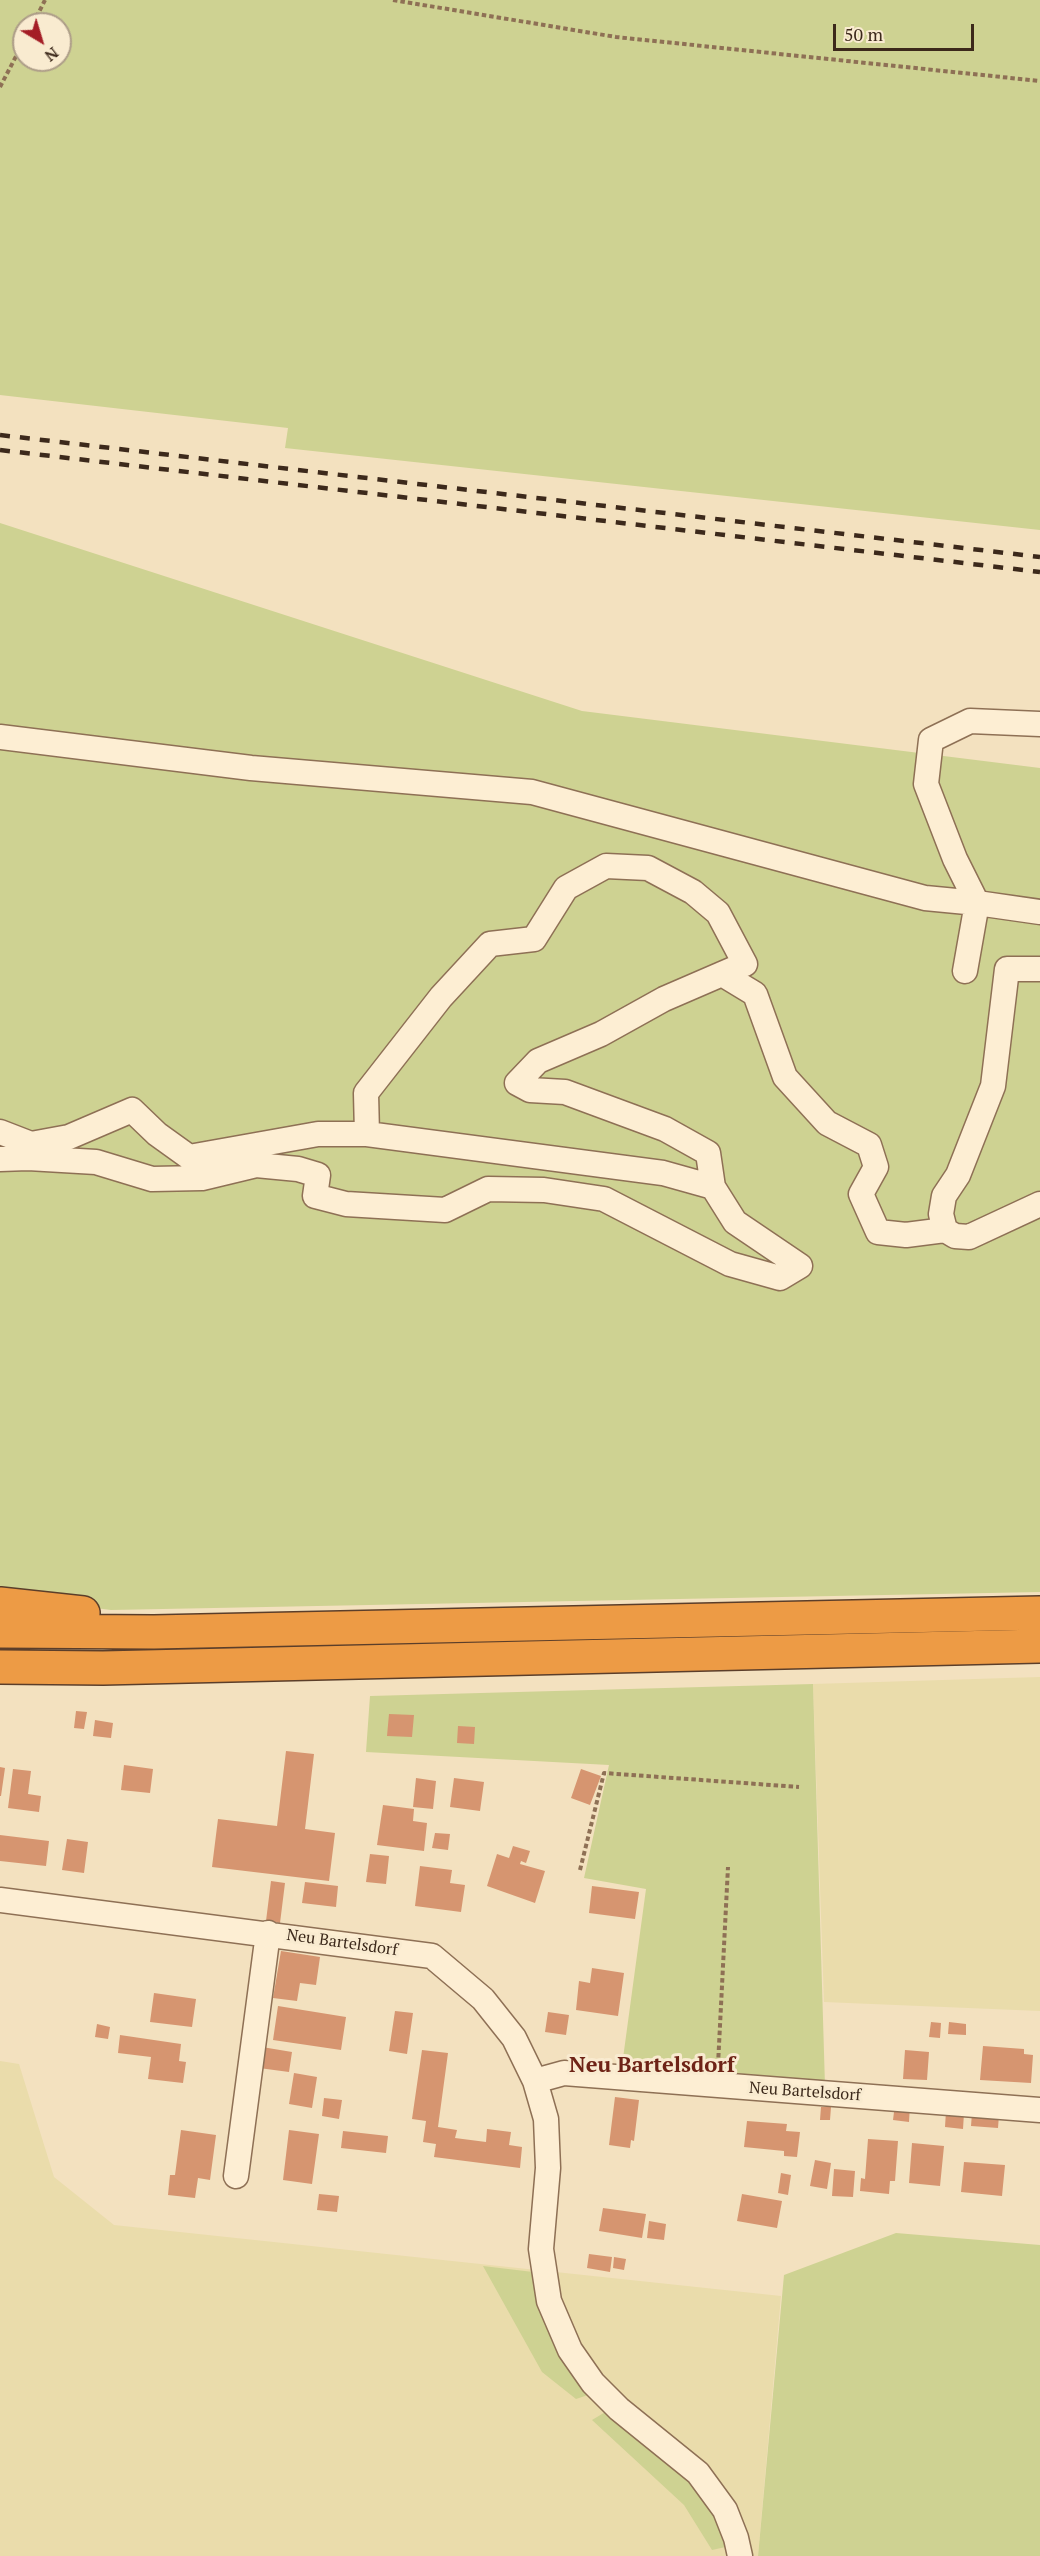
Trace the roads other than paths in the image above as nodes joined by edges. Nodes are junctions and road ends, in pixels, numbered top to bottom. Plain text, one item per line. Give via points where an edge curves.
1 (1040, 724) edge
2 (0, 737) edge
3 (977, 903) junction
4 (1040, 912) edge
5 (1040, 969) edge
6 (965, 971) dead end
7 (722, 974) junction
8 (0, 1132) edge
9 (367, 1134) junction
10 (0, 1159) edge
11 (713, 1187) junction
12 (1040, 1204) edge
13 (945, 1230) junction
14 (0, 1604) edge
15 (1040, 1613) edge
16 (0, 1631) edge
17 (154, 1632) junction
18 (1040, 1646) edge
19 (0, 1667) edge
20 (103, 1668) junction
21 (0, 1690) edge
22 (0, 1900) edge
23 (268, 1933) junction
24 (535, 2080) junction
25 (1040, 2110) edge
26 (236, 2176) dead end
27 (740, 2556) edge

1 - 3 street via 970,721 931,740 926,784
2 - 3 street via 251,768 532,792 925,898
3 - 4 street
3 - 6 street
5 - 13 street via 1007,969 993,1086 958,1175 944,1196 941,1214
7 - 9 street via 746,964 718,913 693,892 648,868 606,866 566,888 534,939 490,944 441,996 366,1093
7 - 11 street via 664,999 601,1035 538,1061 517,1083 530,1090 565,1092 665,1129 708,1153
7 - 13 street via 755,994 784,1077 827,1123 869,1145 876,1167 861,1194 878,1232 906,1235
8 - 9 street via 31,1144 69,1137 132,1110 189,1157 318,1134
9 - 11 street via 663,1173
10 - 11 street via 96,1162 152,1179 202,1178 256,1165 298,1169 318,1175 315,1196 346,1204 445,1210 488,1189 544,1190 604,1199 730,1264 780,1278 800,1266 735,1222
12 - 13 street via 969,1237
14 - 17 highway via 111,1616
15 - 17 highway
16 - 17 highway
18 - 20 highway
19 - 20 highway
20 - 21 highway via 50,1683
22 - 23 street, Neu Bartelsdorf
23 - 24 street, Neu Bartelsdorf via 432,1956 483,2000 514,2038
23 - 26 street, Neu Bartelsdorf
24 - 25 street, Neu Bartelsdorf via 564,2073
24 - 27 street, Neu Bartelsdorf via 546,2119 548,2168 541,2249 549,2301 570,2350 593,2383 619,2409 698,2473 724,2510

